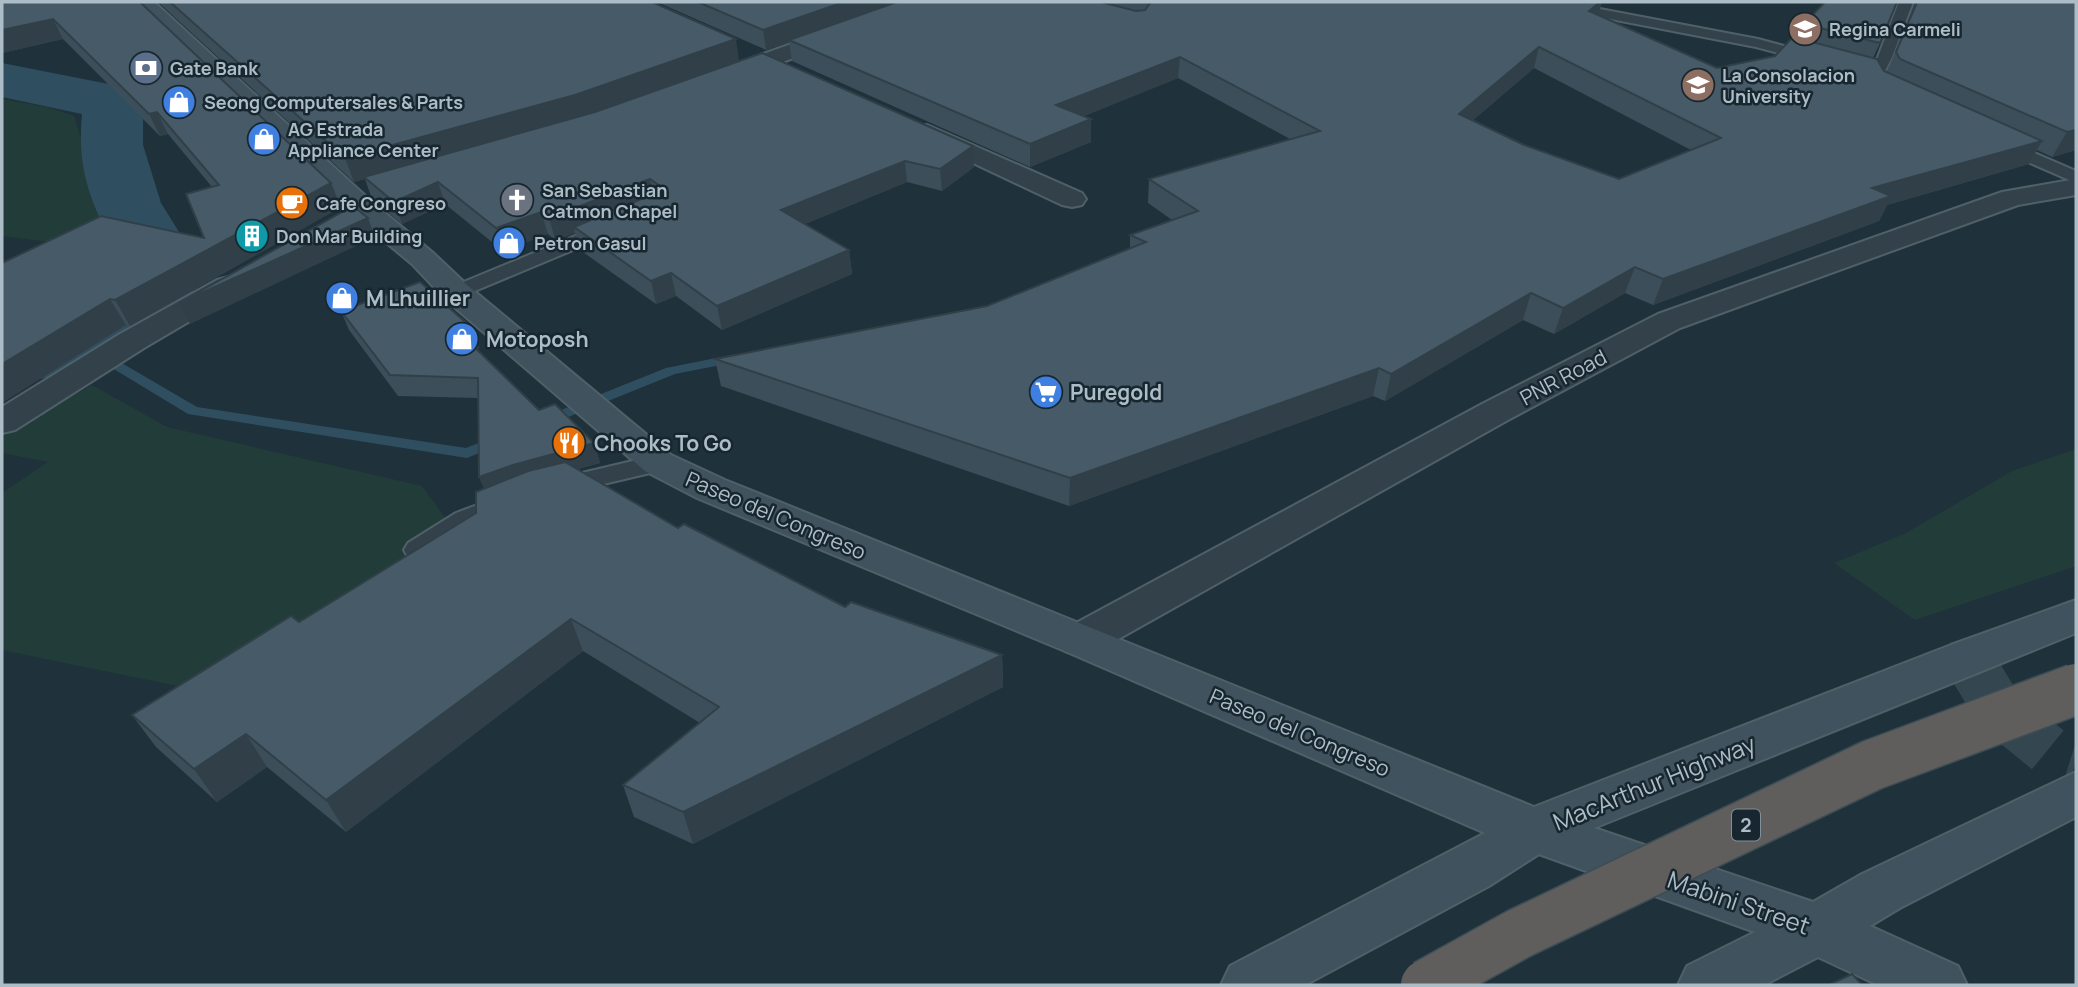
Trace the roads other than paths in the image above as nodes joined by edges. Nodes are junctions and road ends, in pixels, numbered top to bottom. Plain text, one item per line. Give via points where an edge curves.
1 (143, 2) edge
2 (926, 2) edge
3 (1543, 2) edge
4 (1906, 2) edge
5 (744, 49) edge
6 (768, 60) junction
7 (1836, 64) edge
8 (793, 71) edge
9 (705, 83) edge
10 (1903, 98) edge
11 (907, 123) edge
12 (1990, 138) edge
13 (2076, 178) edge
14 (2076, 187) edge
15 (1072, 199) dead end
16 (629, 219) edge
17 (256, 270) edge
18 (456, 292) junction
19 (2, 422) edge
20 (658, 463) junction
21 (396, 563) edge
22 (2076, 617) edge
23 (1081, 640) junction
24 (2076, 689) edge
25 (2076, 793) edge
26 (1534, 830) junction
27 (1817, 929) junction
28 (1250, 985) edge
29 (1426, 985) edge
30 (1707, 985) edge
31 (1938, 985) edge

1 - 18 main road, Paseo del Congreso
2 - 6 street
3 - 7 lane via 1758,43
4 - 10 lane via 1885,57 1869,73 1881,87
5 - 6 street
6 - 8 street
6 - 9 street
11 - 15 street
12 - 13 lane
14 - 23 street, PNR Road via 2012,198 1670,321
16 - 18 lane
17 - 19 street
18 - 20 main road, Paseo del Congreso
20 - 21 lane via 505,504 466,519
20 - 23 main road, Paseo del Congreso via 784,520
22 - 26 main road, MacArthur Highway
23 - 26 main road, Paseo del Congreso
24 - 29 highway, 2, bridge via 1872,765 1520,933
25 - 27 main road via 1881,891
26 - 27 main road, Mabini Street
26 - 28 main road, MacArthur Highway via 1470,869
27 - 30 main road
27 - 31 main road, Mabini Street

